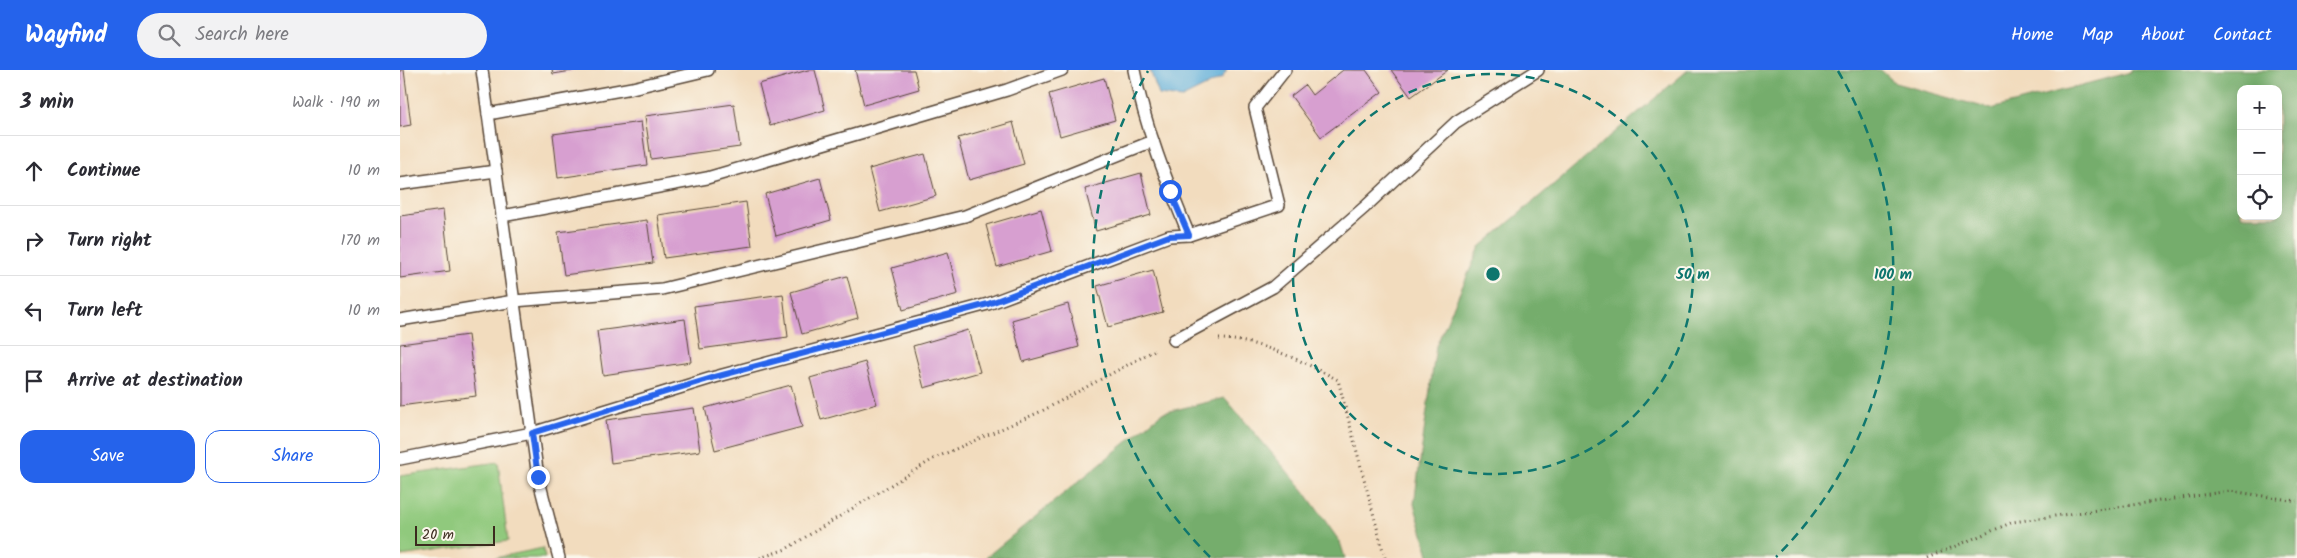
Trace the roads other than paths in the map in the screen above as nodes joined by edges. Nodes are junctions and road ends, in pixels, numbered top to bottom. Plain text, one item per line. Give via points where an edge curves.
1 (482, 70) edge
2 (708, 70) edge
3 (1062, 70) edge
4 (1134, 70) edge
5 (1285, 70) edge
6 (1538, 70) edge
7 (488, 114) junction
8 (1153, 141) junction
9 (496, 171) junction
10 (400, 184) edge
11 (502, 216) junction
12 (1189, 235) junction
13 (514, 301) junction
14 (400, 320) edge
15 (1174, 340) road end
16 (532, 433) junction
17 (400, 459) edge
18 (559, 558) edge

1 - 7 lane
2 - 7 lane via 632,88
3 - 11 lane via 1008,90 707,178
4 - 8 lane
5 - 12 lane via 1255,108 1279,205
6 - 15 lane via 1456,122 1273,288
7 - 9 lane
8 - 12 lane
8 - 13 lane via 955,219 662,289
9 - 10 lane
9 - 11 lane
11 - 13 lane
12 - 16 lane via 1169,236 988,304 715,377
13 - 14 lane
13 - 16 lane
16 - 17 lane
16 - 18 lane via 538,477

